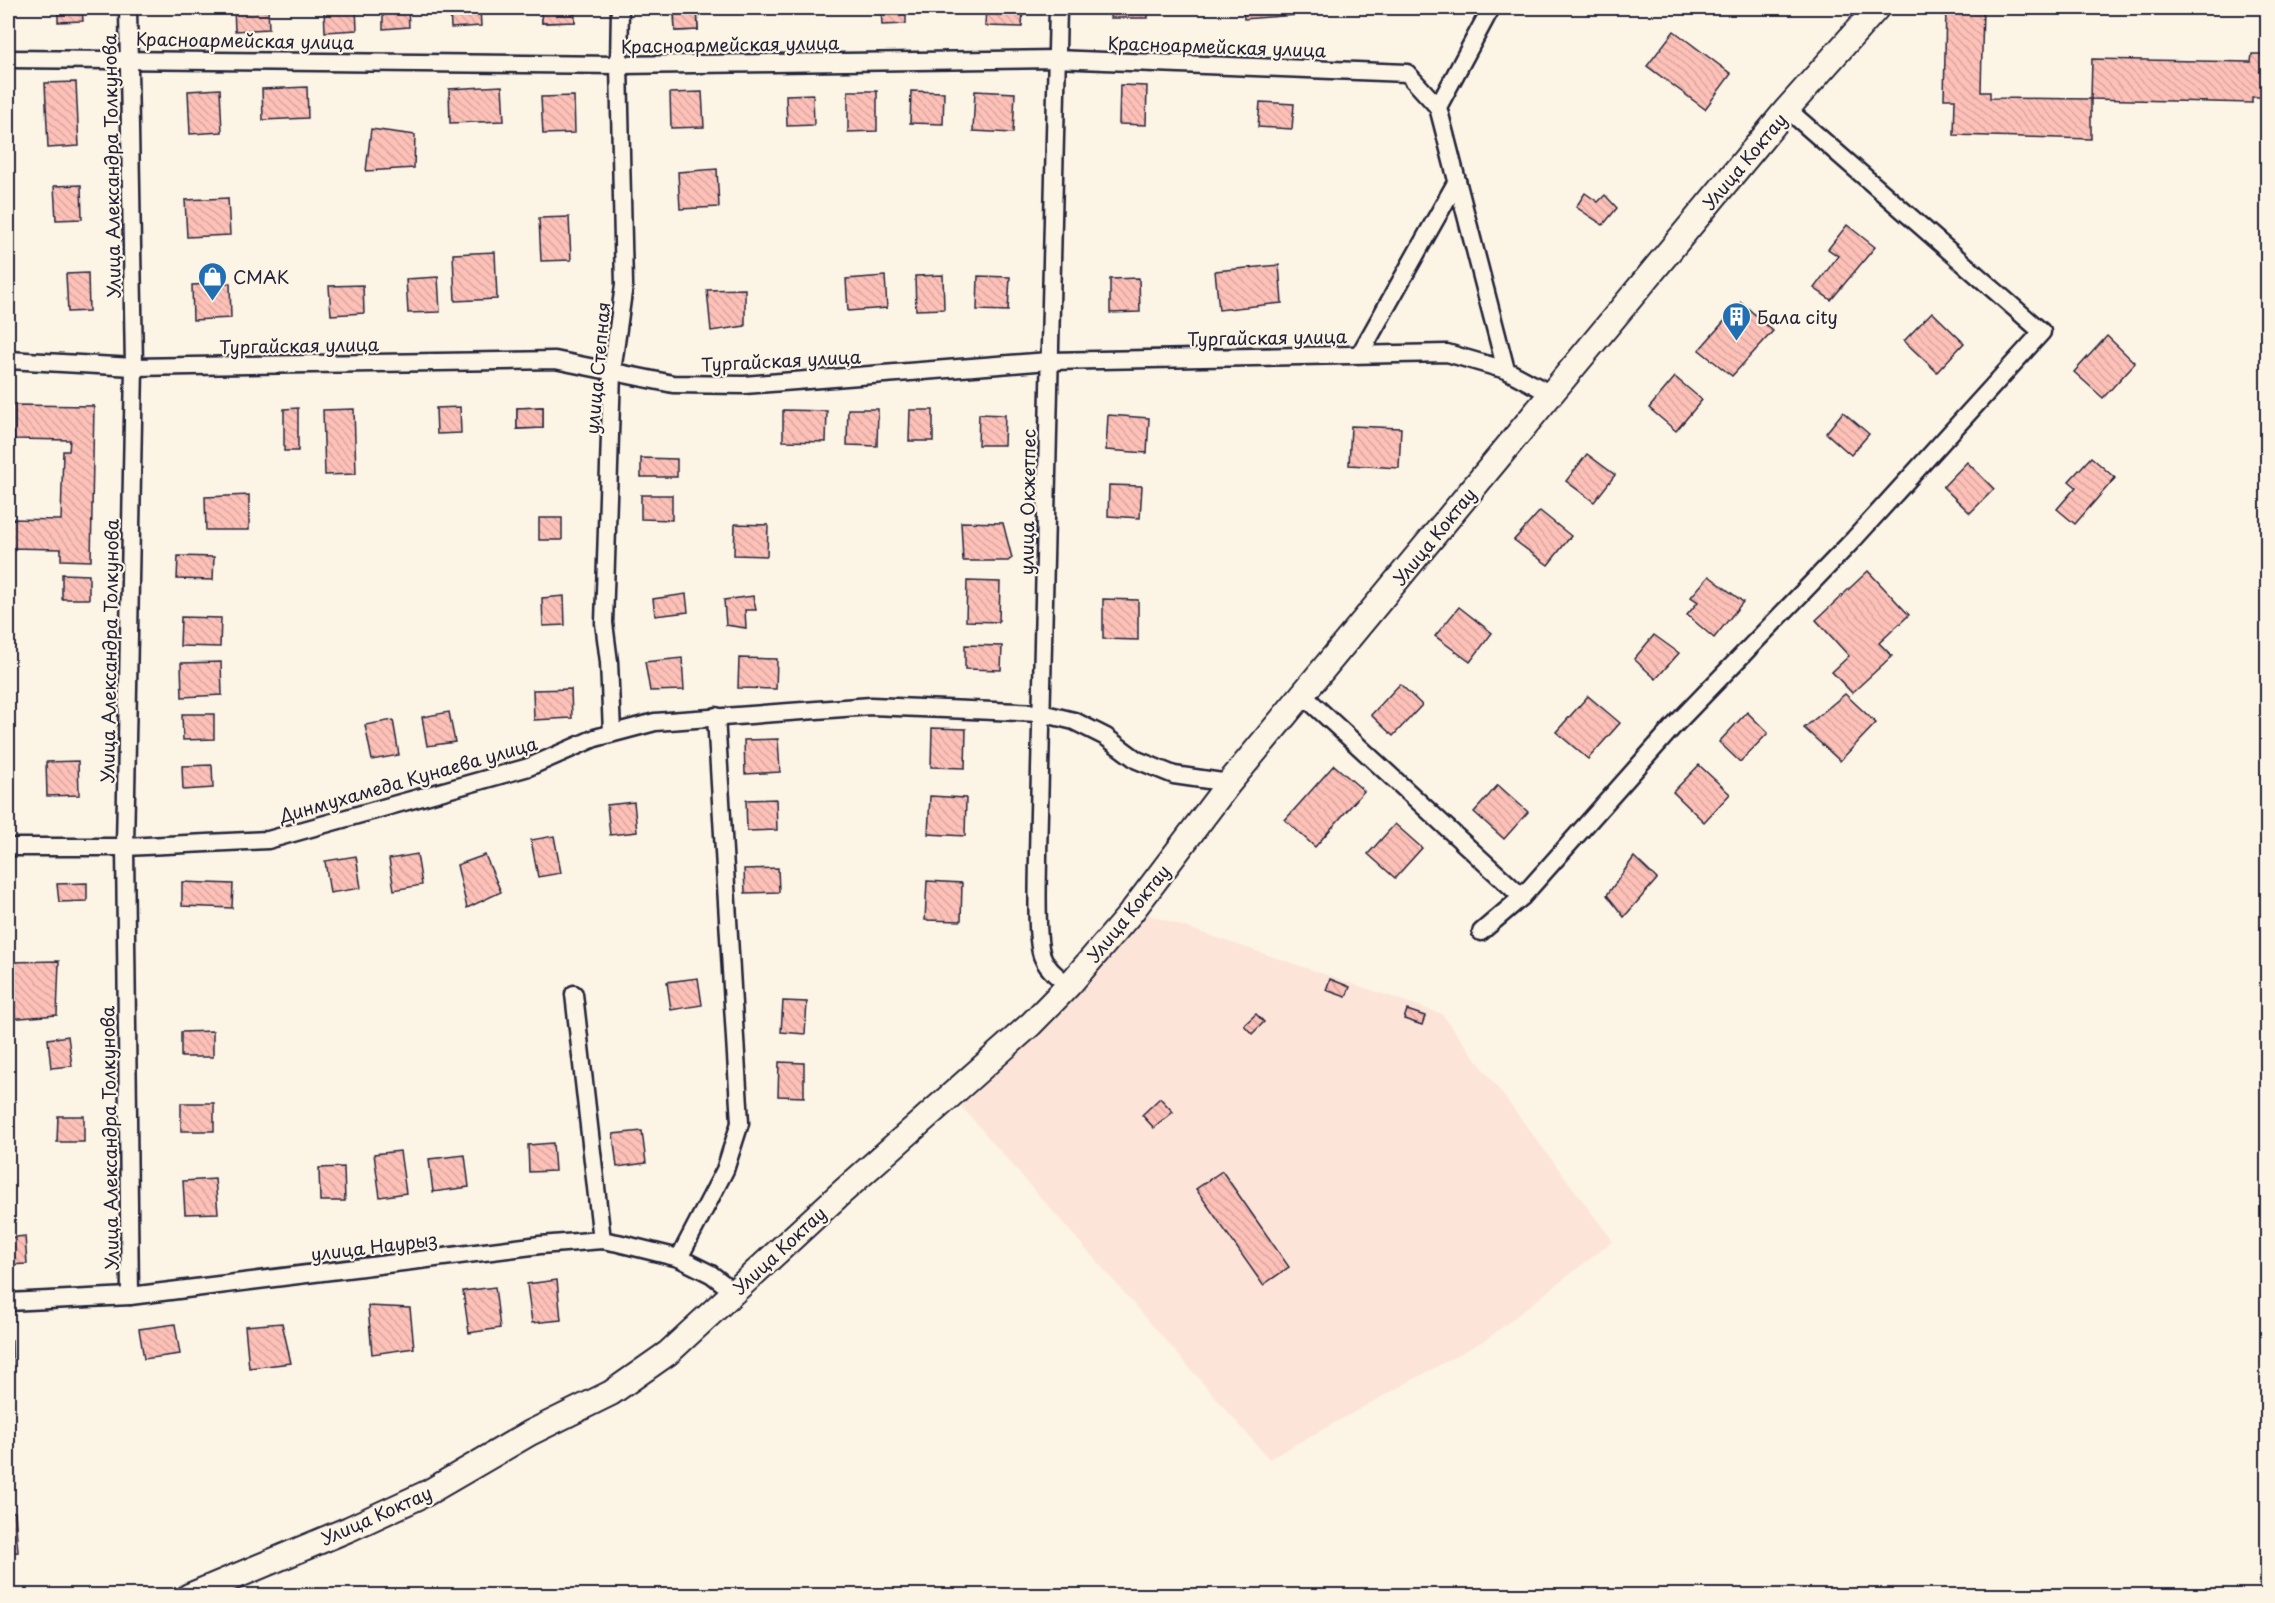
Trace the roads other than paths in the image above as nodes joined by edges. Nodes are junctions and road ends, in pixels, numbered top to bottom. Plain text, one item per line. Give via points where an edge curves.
1 (128, 8) edge
2 (620, 8) edge
3 (1058, 8) edge
4 (1491, 8) edge
5 (1877, 8) edge
6 (129, 58) junction
7 (8, 59) edge
8 (1055, 59) junction
9 (619, 65) junction
10 (1438, 107) junction
11 (1787, 109) junction
12 (1457, 181) junction
13 (1360, 354) junction
14 (8, 360) edge
15 (1050, 361) junction
16 (134, 367) junction
17 (1506, 370) junction
18 (612, 372) junction
19 (1551, 394) junction
20 (1303, 695) junction
21 (1041, 713) junction
22 (716, 716) junction
23 (612, 732) junction
24 (1229, 783) junction
25 (8, 847) edge
26 (125, 847) junction
27 (1522, 897) junction
28 (1481, 932) dead end
29 (1069, 986) junction
30 (574, 994) dead end
31 (603, 1240) junction
32 (679, 1258) junction
33 (734, 1292) junction
34 (130, 1296) junction
35 (8, 1302) edge
36 (189, 1596) edge

1 - 6 street, Улица Александра Толкунова
2 - 9 street, улица Степная
3 - 8 street, улица Окжетпес
4 - 10 street
5 - 11 street, Улица Коктау
6 - 7 street, Красноармейская улица
6 - 9 street, Красноармейская улица
6 - 16 street, Улица Александра Толкунова
8 - 9 street, Красноармейская улица
8 - 10 street, Красноармейская улица via 1407,73
8 - 15 street, улица Окжетпес
9 - 18 street, улица Степная via 624,285
10 - 12 street
11 - 19 street, Улица Коктау
11 - 27 street via 2042,332 1854,539 1672,728
12 - 13 street
12 - 17 street
13 - 15 street, Тургайская улица
13 - 17 street, Тургайская улица via 1447,352
14 - 16 street, Тургайская улица
15 - 18 street, Тургайская улица via 744,385 674,384
15 - 21 street, улица Окжетпес
16 - 18 street, Тургайская улица via 555,360
16 - 26 street, Улица Александра Толкунова
17 - 19 street, Тургайская улица
18 - 23 street, улица Степная via 604,623
19 - 20 street, Улица Коктау
20 - 24 street, Улица Коктау
20 - 27 street
21 - 22 street, Динмухамеда Кунаева улица via 871,706
21 - 24 street, Динмухамеда Кунаева улица via 1074,721 1106,737 1137,760 1174,775
21 - 29 street, улица Окжетпес via 1039,932 1042,957
22 - 23 street, Динмухамеда Кунаева улица via 655,722
22 - 32 street via 740,1123 726,1170
23 - 26 street, Динмухамеда Кунаева улица via 529,767 268,840
24 - 29 street, Улица Коктау via 1130,914
25 - 26 street, Динмухамеда Кунаева улица
26 - 34 street, Улица Александра Толкунова
27 - 28 street
29 - 33 street, Улица Коктау via 985,1067
30 - 31 street
31 - 32 street, улица Наурыз
31 - 34 street, улица Наурыз
32 - 33 street, улица Наурыз via 711,1274
33 - 36 street, Улица Коктау via 668,1353 611,1393 428,1493
34 - 35 street, улица Наурыз

